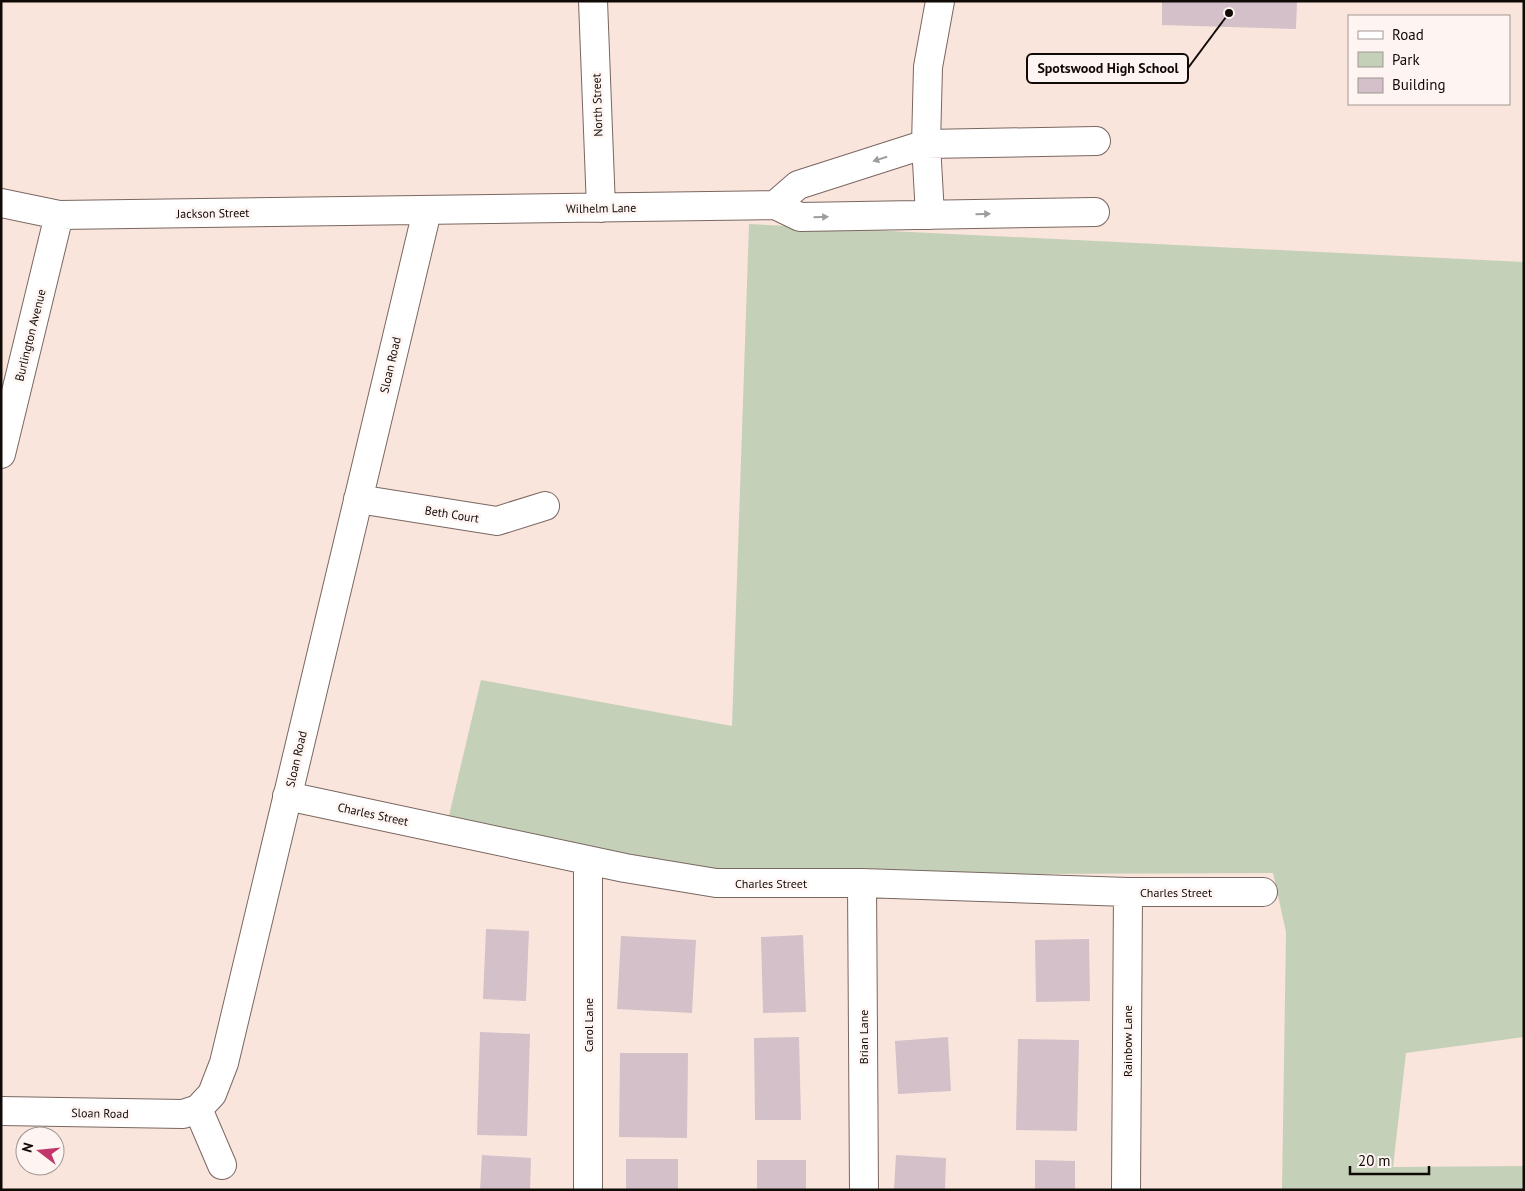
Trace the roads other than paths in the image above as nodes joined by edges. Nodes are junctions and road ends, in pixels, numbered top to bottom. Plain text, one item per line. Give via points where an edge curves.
1 (593, 1) edge
2 (940, 1) edge
3 (1096, 141) dead end
4 (926, 144) junction
5 (1, 203) edge
6 (775, 205) junction
7 (601, 208) junction
8 (427, 211) junction
9 (1095, 212) dead end
10 (59, 215) junction
11 (930, 215) junction
12 (1, 454) edge
13 (358, 498) junction
14 (545, 506) dead end
15 (287, 796) junction
16 (588, 860) junction
17 (862, 883) junction
18 (1128, 892) junction
19 (1263, 892) dead end
20 (198, 1109) junction
21 (1, 1111) edge
22 (222, 1165) dead end
23 (588, 1190) edge
24 (864, 1190) edge
25 (1126, 1190) edge

1 - 7 street, North Street
2 - 4 street via 928,67
3 - 4 street
4 -> 6 street via 798,185
4 - 11 street
5 - 10 street, Jackson Street
6 - 7 street, Wilhelm Lane
6 -> 11 street via 800,217
7 - 8 street, Wilhelm Lane
8 - 10 street, Jackson Street
8 - 13 street, Sloan Road
11 -> 9 street
10 - 12 street, Burlington Avenue
13 - 14 street, Beth Court via 497,521
13 - 15 street, Sloan Road
15 - 16 street, Charles Street
15 - 20 street, Sloan Road via 224,1063 212,1094
16 - 17 street, Charles Street via 716,883
16 - 23 street, Carol Lane
17 - 18 street, Charles Street
17 - 24 street, Brian Lane
18 - 19 street, Charles Street
18 - 25 street, Rainbow Lane
20 - 21 street, Sloan Road via 183,1114
20 - 22 street

